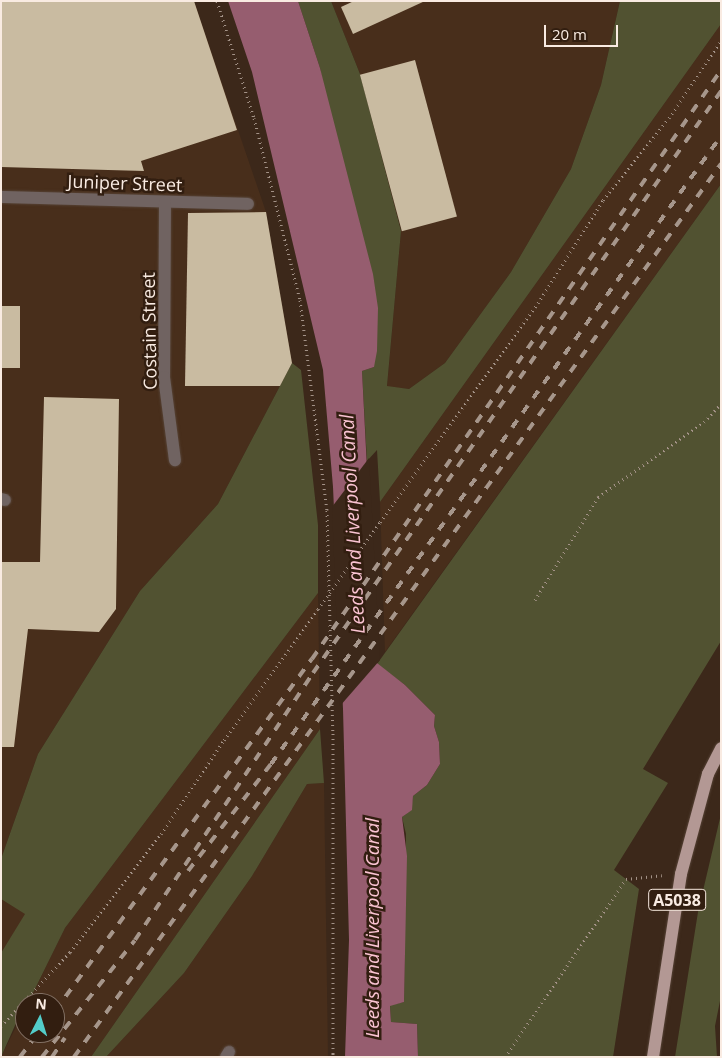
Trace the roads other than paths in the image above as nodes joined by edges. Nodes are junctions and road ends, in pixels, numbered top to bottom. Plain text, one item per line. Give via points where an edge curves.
1 (1, 197) edge
2 (166, 202) junction
3 (248, 204) dead end
4 (175, 460) dead end
5 (721, 748) edge
6 (653, 1057) edge

1 - 2 street, Juniper Street
2 - 3 street, Juniper Street
2 - 4 street, Costain Street via 164,377
5 - 6 main road, A5038 via 708,774 681,874

